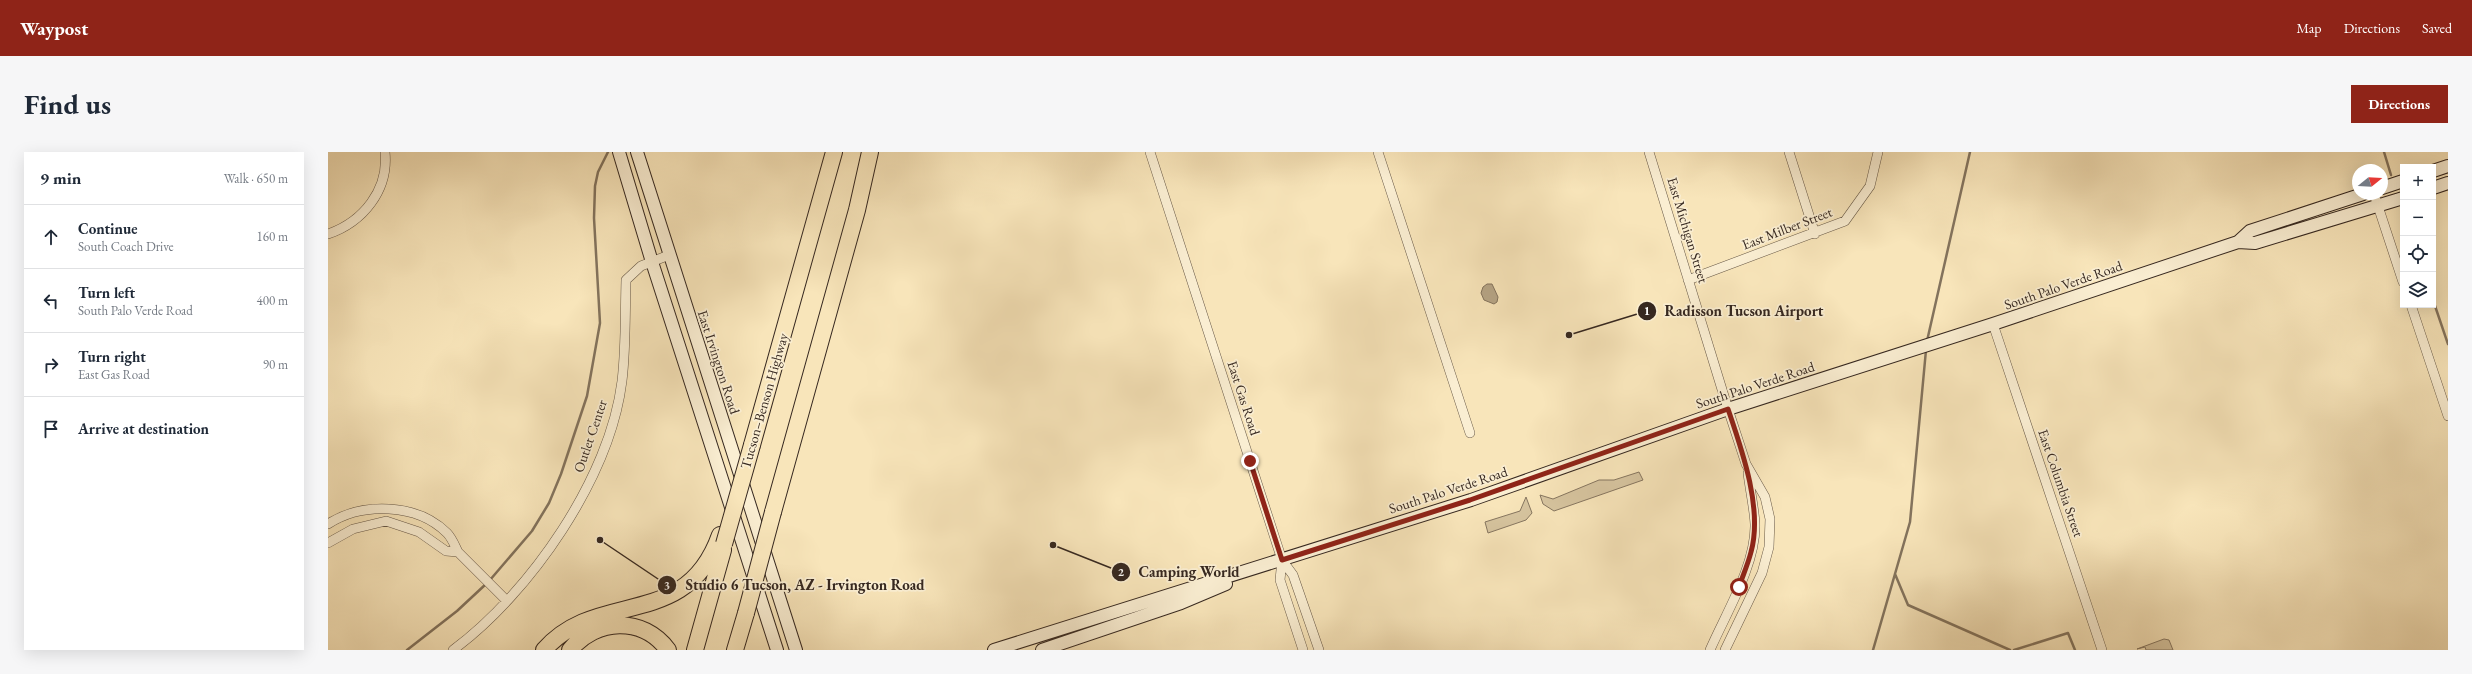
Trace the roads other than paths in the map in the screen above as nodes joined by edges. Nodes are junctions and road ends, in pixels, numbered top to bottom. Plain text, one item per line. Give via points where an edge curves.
1 (385, 152) edge
2 (619, 152) edge
3 (637, 152) edge
4 (834, 152) edge
5 (870, 152) edge
6 (1150, 152) edge
7 (1378, 152) edge
8 (1649, 152) edge
9 (1789, 152) edge
10 (1878, 152) edge
11 (2448, 166) edge
12 (2436, 170) edge
13 (2400, 182) edge
14 (2448, 183) edge
15 (2388, 186) edge
16 (2436, 187) edge
17 (2352, 198) edge
18 (2400, 199) edge
19 (2376, 200) edge
20 (2378, 206) junction
21 (328, 234) edge
22 (1815, 234) junction
23 (2238, 242) junction
24 (669, 255) junction
25 (652, 262) junction
26 (2400, 273) edge
27 (1688, 280) junction
28 (2412, 308) edge
29 (1993, 324) junction
30 (1728, 409) junction
31 (2448, 416) edge
32 (1470, 433) dead end
33 (1746, 464) junction
34 (398, 511) junction
35 (393, 523) junction
36 (328, 524) edge
37 (722, 539) junction
38 (328, 543) edge
39 (1753, 543) junction
40 (1769, 547) junction
41 (458, 552) junction
42 (1282, 560) junction
43 (506, 600) junction
44 (1137, 605) junction
45 (1064, 643) junction
46 (453, 650) edge
47 (544, 650) edge
48 (570, 650) edge
49 (668, 650) edge
50 (695, 650) edge
51 (735, 650) edge
52 (777, 650) edge
53 (796, 650) edge
54 (994, 650) edge
55 (1042, 650) edge
56 (1304, 650) edge
57 (1319, 650) edge
58 (1710, 650) edge
59 (1725, 650) edge
60 (2102, 650) edge

1 - 21 street via 384,171 374,200 357,220
2 - 25 main road
3 - 24 main road, East Irvington Road
4 - 37 highway, Tucson–Benson Highway, bridge
5 - 51 highway, bridge via 857,210
6 - 42 street, East Gas Road
7 - 32 street
8 - 27 street, East Michigan Street
9 - 22 street
10 - 22 street, East Milber Street via 1870,186 1846,221
11 - 12 main road
13 - 15 main road
14 - 16 main road
17 - 23 main road, South Palo Verde Road via 2250,231
18 - 20 main road, South Palo Verde Road
19 - 20 street
20 - 23 main road, South Palo Verde Road via 2255,243
20 - 26 street
22 - 27 street, East Milber Street
23 - 29 main road, South Palo Verde Road
24 - 25 street, Outlet Center
24 - 53 main road, East Irvington Road
25 - 43 street, Outlet Center via 641,266 626,280 622,381 611,425 596,468 580,501 544,556
25 - 52 main road
27 - 30 street, East Michigan Street
28 - 31 street
29 - 30 main road, South Palo Verde Road
29 - 60 street, East Columbia Street
30 - 33 street, East Michigan Street
30 - 42 main road, South Palo Verde Road via 1470,500
33 - 39 street via 1755,525
33 - 40 street via 1765,497 1770,518
34 - 35 street
34 - 36 street via 378,508 356,510
34 - 41 street via 423,518 448,534
35 - 38 street via 386,521 353,529
35 - 41 street via 419,532 446,551
37 - 47 highway via 704,569 684,588 662,598 580,624 561,634
37 - 50 highway, Tucson–Benson Highway
39 - 40 street
39 - 58 street via 1739,587
40 - 59 street via 1762,573
41 - 43 street
42 - 44 main road, South Palo Verde Road
42 - 45 main road, South Palo Verde Road via 1180,603
42 - 56 street via 1280,580
42 - 57 street, East Gas Road via 1293,575
43 - 46 street, Outlet Center via 487,622
44 - 45 main road via 1130,613 1088,628
44 - 54 main road, South Palo Verde Road
45 - 55 main road, South Palo Verde Road
48 - 49 highway via 592,631 615,624 646,630

